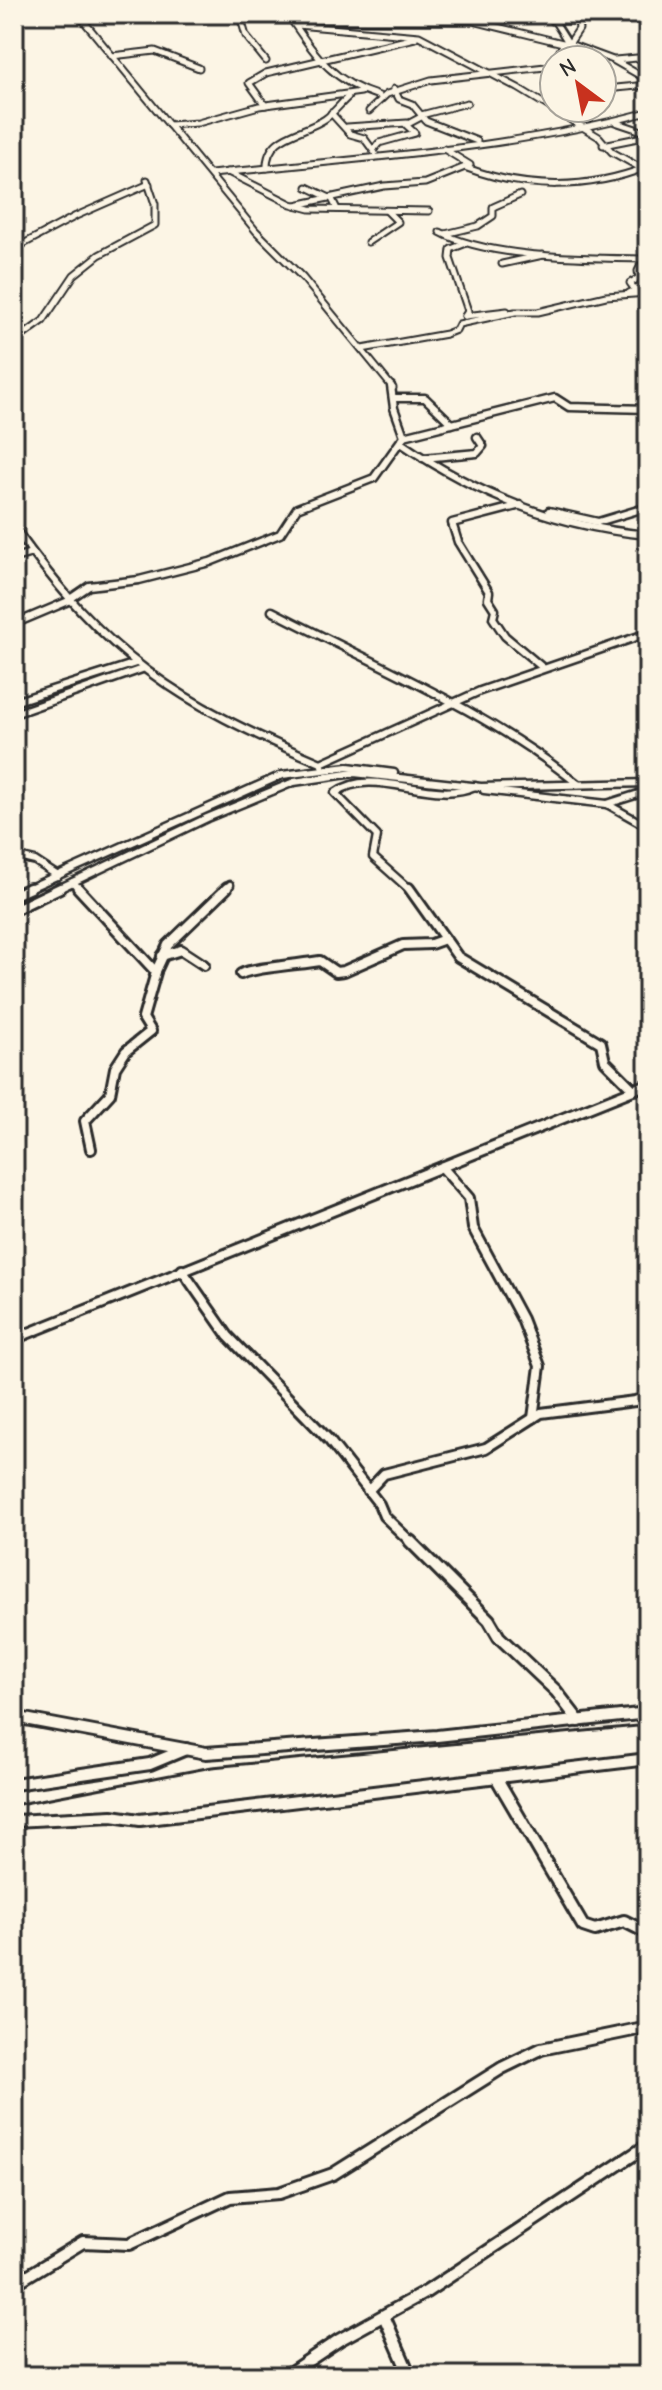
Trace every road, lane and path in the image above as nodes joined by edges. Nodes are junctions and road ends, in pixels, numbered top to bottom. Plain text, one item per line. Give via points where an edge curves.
1 (78, 14) edge
2 (113, 14) edge
3 (179, 14) edge
4 (550, 14) edge
5 (577, 14) edge
6 (319, 17) edge
7 (241, 19) junction
8 (83, 20) junction
9 (380, 21) junction
10 (418, 21) junction
11 (553, 21) junction
12 (648, 21) edge
13 (292, 22) junction
14 (577, 22) junction
15 (411, 33) junction
16 (419, 36) junction
17 (566, 44) junction
18 (112, 56) junction
19 (648, 57) edge
20 (618, 60) edge
21 (266, 61) dead end
22 (320, 62) junction
23 (618, 64) edge
24 (199, 68) dead end
25 (538, 68) edge
26 (491, 74) junction
27 (647, 85) edge
28 (618, 88) edge
29 (394, 89) junction
30 (361, 92) junction
31 (350, 96) junction
32 (379, 96) junction
33 (467, 103) dead end
34 (265, 105) junction
35 (369, 111) dead end
36 (331, 113) junction
37 (647, 113) edge
38 (421, 116) junction
39 (618, 120) edge
40 (407, 123) junction
41 (618, 123) edge
42 (598, 124) edge
43 (169, 125) junction
44 (347, 127) junction
45 (582, 127) junction
46 (648, 135) edge
47 (478, 141) junction
48 (603, 145) junction
49 (443, 148) junction
50 (374, 151) junction
51 (267, 168) junction
52 (467, 168) junction
53 (647, 169) edge
54 (228, 172) junction
55 (211, 174) junction
56 (307, 187) dead end
57 (520, 195) dead end
58 (325, 197) junction
59 (296, 205) junction
60 (337, 209) junction
61 (387, 211) junction
62 (429, 211) dead end
63 (368, 242) dead end
64 (465, 244) junction
65 (14, 249) edge
66 (548, 254) junction
67 (646, 257) edge
68 (502, 264) dead end
69 (629, 293) junction
70 (648, 293) edge
71 (520, 312) junction
72 (465, 316) junction
73 (459, 324) junction
74 (14, 342) edge
75 (362, 349) junction
76 (394, 398) junction
77 (648, 409) edge
78 (452, 424) junction
79 (477, 437) dead end
80 (402, 440) junction
81 (422, 458) junction
82 (499, 495) junction
83 (521, 505) junction
84 (648, 507) edge
85 (599, 522) junction
86 (14, 527) edge
87 (638, 534) junction
88 (648, 535) edge
89 (32, 553) junction
90 (14, 558) edge
91 (71, 599) junction
92 (272, 611) dead end
93 (14, 624) edge
94 (648, 633) edge
95 (139, 666) junction
96 (543, 668) junction
97 (14, 702) edge
98 (449, 704) junction
99 (14, 714) edge
100 (322, 766) junction
101 (432, 783) junction
102 (648, 783) edge
103 (578, 785) junction
104 (625, 785) junction
105 (478, 786) junction
106 (648, 791) edge
107 (625, 796) junction
108 (607, 804) junction
109 (648, 827) edge
110 (14, 856) edge
111 (58, 876) junction
112 (73, 882) junction
113 (230, 885) dead end
114 (14, 895) edge
115 (14, 910) edge
116 (445, 939) junction
117 (159, 957) junction
118 (146, 959) junction
119 (204, 965) dead end
120 (156, 972) junction
121 (241, 974) dead end
122 (648, 1084) edge
123 (634, 1090) junction
124 (91, 1149) dead end
125 (442, 1167) junction
126 (182, 1270) junction
127 (14, 1339) edge
128 (648, 1396) edge
129 (533, 1418) junction
130 (368, 1491) junction
131 (648, 1713) edge
132 (14, 1717) edge
133 (579, 1721) junction
134 (187, 1748) junction
135 (648, 1759) edge
136 (497, 1779) junction
137 (14, 1784) edge
138 (14, 1821) edge
139 (648, 1933) edge
140 (648, 2027) edge
141 (648, 2145) edge
142 (14, 2284) edge
143 (384, 2316) junction
144 (285, 2376) edge
145 (410, 2376) edge

1 - 8 street
2 - 8 street
3 - 7 street
4 - 11 street
5 - 14 street
6 - 9 street
6 - 13 street
7 - 13 street
7 - 21 street via 253,50
8 - 18 street
9 - 10 street
9 - 15 street
10 - 15 street via 411,25
10 - 17 street via 473,21
11 - 14 street
11 - 17 street
12 - 14 street
13 - 16 street
13 - 22 street
14 - 17 street via 579,29
15 - 16 street
16 - 22 street
16 - 26 street
18 - 24 street via 155,51
18 - 43 street
19 - 20 street
22 - 30 street
22 - 34 street via 266,73 249,83
23 - 27 street
25 - 26 street
26 - 29 street
26 - 45 street
27 - 28 street
29 - 32 street
29 - 38 street
30 - 31 street
30 - 32 street
31 - 34 street
31 - 36 street
32 - 35 street via 373,104 377,107
33 - 38 street
34 - 43 street via 199,123
36 - 44 street
36 - 51 street via 280,141 267,156
37 - 39 street
38 - 40 street
38 - 47 street
40 - 44 street
40 - 50 street via 415,133 379,143
41 - 46 street
42 - 45 street
43 - 55 street
44 - 50 street
45 - 47 street
45 - 48 street
46 - 48 street
47 - 49 street
48 - 53 street
49 - 50 street
49 - 52 street via 462,157
50 - 51 street
51 - 54 street
52 - 53 street via 494,179 564,184 601,182
52 - 58 street via 425,183
54 - 55 street
54 - 59 street
55 - 75 street
56 - 58 street
57 - 64 street via 493,207 493,216 478,226 442,233
58 - 59 street
58 - 60 street
59 - 60 street
60 - 61 street
61 - 62 street
61 - 63 street via 398,222
64 - 66 street
64 - 72 street via 451,249 448,264 466,297
65 - 74 street via 148,182 155,225 74,275 43,321
66 - 67 street via 582,261
66 - 68 street
67 - 69 street via 639,277 630,283 635,290
69 - 70 street
69 - 71 street
71 - 72 street
71 - 73 street
72 - 73 street
73 - 75 street via 452,333
75 - 76 street via 394,389
76 - 78 street via 425,398
76 - 80 street
77 - 78 street via 569,407 555,398
78 - 80 street
79 - 81 street via 483,446 477,453
80 - 81 street
80 - 91 street via 374,478 297,508 280,534 210,562 89,586
81 - 82 street
82 - 83 street
82 - 85 street
83 - 87 street via 588,528
83 - 96 street via 452,523 489,592 493,618 505,636
84 - 85 street
85 - 87 street
86 - 89 street
87 - 88 street
89 - 90 street
89 - 91 street
91 - 93 street
91 - 95 street
92 - 98 street
94 - 96 street
95 - 97 street
95 - 99 street
95 - 100 street via 213,715
96 - 98 street
98 - 100 street
98 - 103 street via 552,763
100 - 101 street via 386,771
100 - 111 street via 282,775
101 - 105 street
101 - 112 street via 354,773 294,782
102 - 104 street
103 - 104 street
103 - 105 street
104 - 107 street
105 - 108 street via 496,793
105 - 116 street via 454,792 367,784 343,786 335,793 377,836 373,857 409,888
106 - 107 street
107 - 108 street
108 - 109 street
110 - 111 street via 35,861
111 - 114 street
112 - 115 street
112 - 118 street
113 - 117 street
116 - 121 street via 403,945 344,971 320,961 251,968
116 - 123 street via 458,957 601,1043 605,1061
117 - 118 street
117 - 119 street via 181,950
117 - 120 street
118 - 120 street
120 - 124 street via 143,1018 151,1031 126,1051 115,1068 110,1094 85,1121
122 - 123 street
123 - 125 street
125 - 126 street
125 - 129 street via 469,1198 473,1228 522,1319 539,1365
126 - 127 street
126 - 130 street via 216,1325 318,1429
128 - 129 street
129 - 130 street via 486,1448 384,1474
130 - 133 street via 384,1516 489,1620
131 - 133 street
132 - 134 street
133 - 134 street via 247,1752
134 - 137 street via 150,1764
135 - 136 street
136 - 138 street via 140,1820 112,1816
136 - 139 street via 583,1926 595,1930 624,1921
140 - 142 street via 541,2049 333,2174 279,2193 230,2197 129,2244 83,2242
141 - 143 street
143 - 144 street
143 - 145 street

